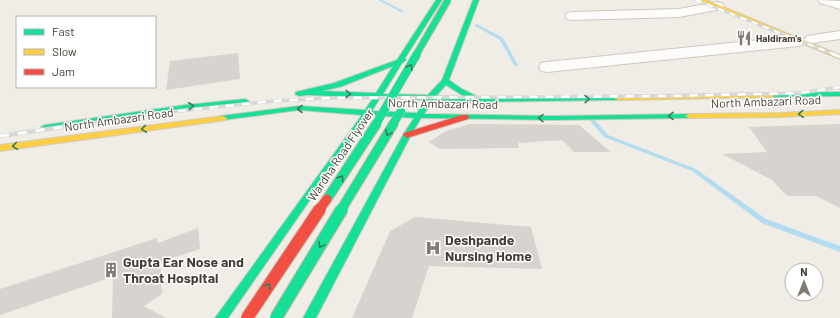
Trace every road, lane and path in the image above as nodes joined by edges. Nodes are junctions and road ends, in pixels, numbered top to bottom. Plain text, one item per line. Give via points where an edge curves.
1 (439, 0) edge
2 (448, 0) edge
3 (476, 0) edge
4 (701, 0) edge
5 (824, 0) edge
6 (716, 3) edge
7 (840, 5) edge
8 (572, 16) dead end
9 (840, 36) edge
10 (806, 40) junction
11 (840, 51) edge
12 (840, 57) edge
13 (403, 60) junction
14 (548, 67) dead end
15 (445, 81) junction
16 (413, 87) dead end
17 (308, 93) junction
18 (840, 94) edge
19 (380, 95) junction
20 (288, 96) dead end
21 (431, 97) junction
22 (257, 100) dead end
23 (478, 100) junction
24 (840, 112) edge
25 (367, 114) junction
26 (419, 116) junction
27 (465, 117) junction
28 (38, 128) dead end
29 (408, 135) junction
30 (0, 148) edge
31 (221, 318) edge
32 (247, 318) edge
33 (276, 318) edge
34 (309, 318) edge

1 - 13 main road
32 -> 2 main road, Wardha Road Flyover, bridge via 379,120
3 - 15 main road
4 - 6 main road
5 - 7 street
6 - 8 street via 679,13
6 - 10 main road
6 - 10 main road
9 - 10 street
10 - 11 main road
10 - 12 main road
10 - 14 street
13 - 17 main road
13 - 19 main road
15 - 21 main road
15 - 23 main road
16 -> 33 main road, bridge via 383,143
17 -> 19 main road, North Ambazari Road
17 - 20 main road, North Ambazari Road
23 -> 18 main road, North Ambazari Road
19 - 21 main road, North Ambazari Road
19 - 25 main road
21 - 23 main road, North Ambazari Road
21 - 26 main road
28 -> 22 main road, North Ambazari Road via 185,107
24 -> 27 main road, North Ambazari Road via 781,115
25 - 26 main road, North Ambazari Road
25 -> 30 main road, North Ambazari Road via 297,108
25 - 31 main road
26 - 27 main road, North Ambazari Road
26 - 29 main road
27 - 29 main road
29 - 34 main road

